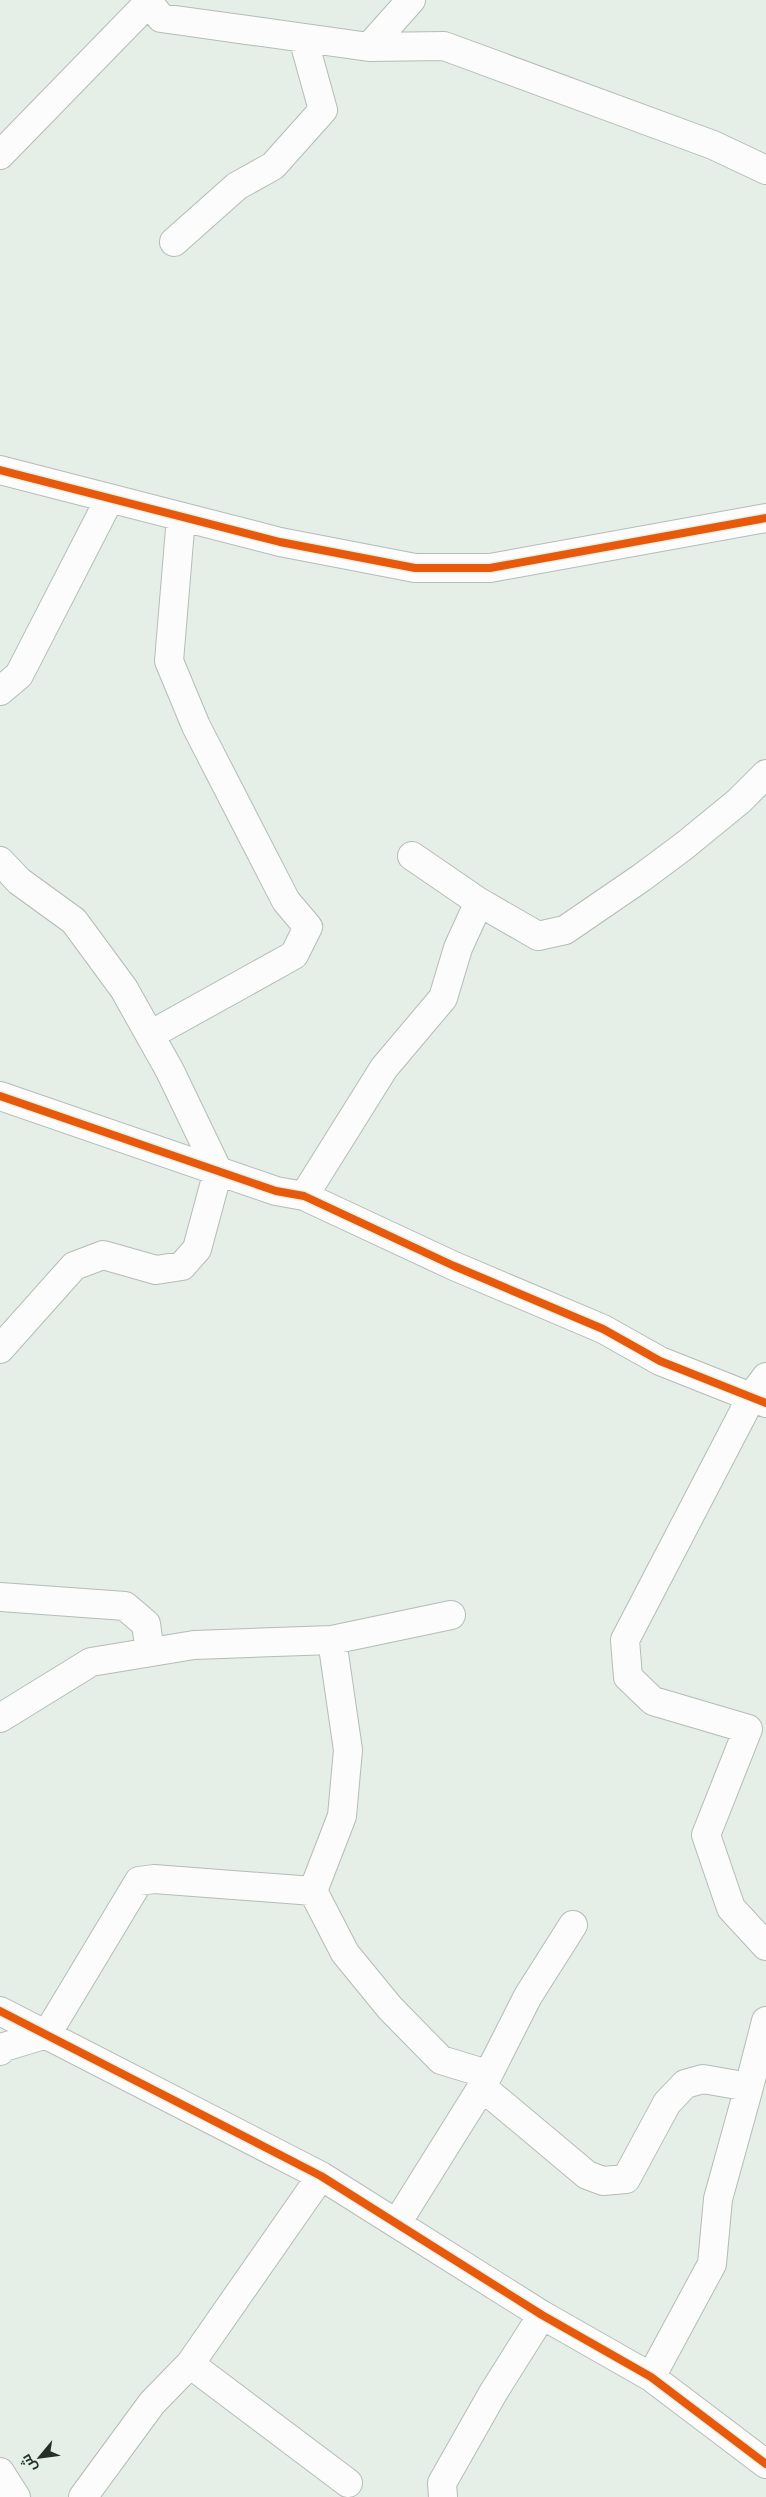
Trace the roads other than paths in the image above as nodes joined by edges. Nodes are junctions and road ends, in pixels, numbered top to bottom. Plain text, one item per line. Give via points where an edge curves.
1 (412, 0) edge
2 (148, 1) edge
3 (303, 38) junction
4 (369, 47) junction
5 (0, 155) edge
6 (766, 170) edge
7 (174, 242) dead end
8 (0, 470) edge
9 (110, 498) junction
10 (181, 517) junction
11 (766, 518) edge
12 (0, 691) edge
13 (766, 774) edge
14 (412, 856) dead end
15 (0, 861) edge
16 (479, 902) junction
17 (150, 1034) junction
18 (0, 1096) edge
19 (218, 1171) junction
20 (304, 1196) junction
21 (0, 1349) edge
22 (761, 1392) edge
23 (0, 1597) edge
24 (451, 1615) dead end
25 (332, 1640) junction
26 (150, 1652) junction
27 (0, 1718) edge
28 (757, 1733) edge
29 (313, 1891) junction
30 (573, 1925) dead end
31 (766, 1946) edge
32 (0, 2011) edge
33 (766, 2021) edge
34 (47, 2034) junction
35 (0, 2052) edge
36 (484, 2080) junction
37 (749, 2087) junction
38 (321, 2176) junction
39 (397, 2223) junction
40 (542, 2315) junction
41 (190, 2364) junction
42 (651, 2377) junction
43 (766, 2464) edge
44 (0, 2472) edge
45 (348, 2483) dead end
46 (16, 2497) edge
47 (83, 2497) edge
48 (444, 2497) edge

1 - 4 street
2 - 3 street via 161,18
2 - 5 street
3 - 4 street
3 - 7 street via 324,110 273,166 237,186
4 - 6 street via 444,46 712,145
8 - 9 street
9 - 10 street
9 - 12 street via 19,675
10 - 11 street via 280,542 416,568 480,568
10 - 17 street via 169,661 196,726 286,901 308,927 294,955
13 - 16 street via 684,846 565,930 538,936
14 - 16 street
15 - 17 street via 19,881 74,921 124,989
16 - 20 street via 458,948 443,998 384,1068
17 - 19 street
18 - 19 street
19 - 20 street via 276,1191
19 - 21 street via 197,1248 182,1266 156,1270 103,1255 74,1266
20 - 22 street via 454,1266 603,1329 660,1361
22 - 28 street via 625,1640 628,1676 652,1701
23 - 26 street via 125,1606 146,1624
24 - 25 street
25 - 26 street via 194,1646
25 - 29 street via 348,1750 342,1816
26 - 27 street via 91,1662
28 - 31 street via 706,1835 731,1908
29 - 34 street via 154,1879 139,1881
29 - 36 street via 345,1953 390,2008 441,2060
30 - 36 street via 528,1996
32 - 34 street
33 - 37 street
34 - 35 street via 4,2047
34 - 38 street
36 - 37 street via 587,2175 603,2181 626,2179 667,2103 685,2084 703,2079
36 - 39 street
37 - 42 street via 718,2199 712,2264
38 - 39 street
38 - 41 street
39 - 40 street
40 - 42 street
40 - 48 street via 442,2483
41 - 45 street
41 - 47 street via 152,2403
42 - 43 street
44 - 46 street

